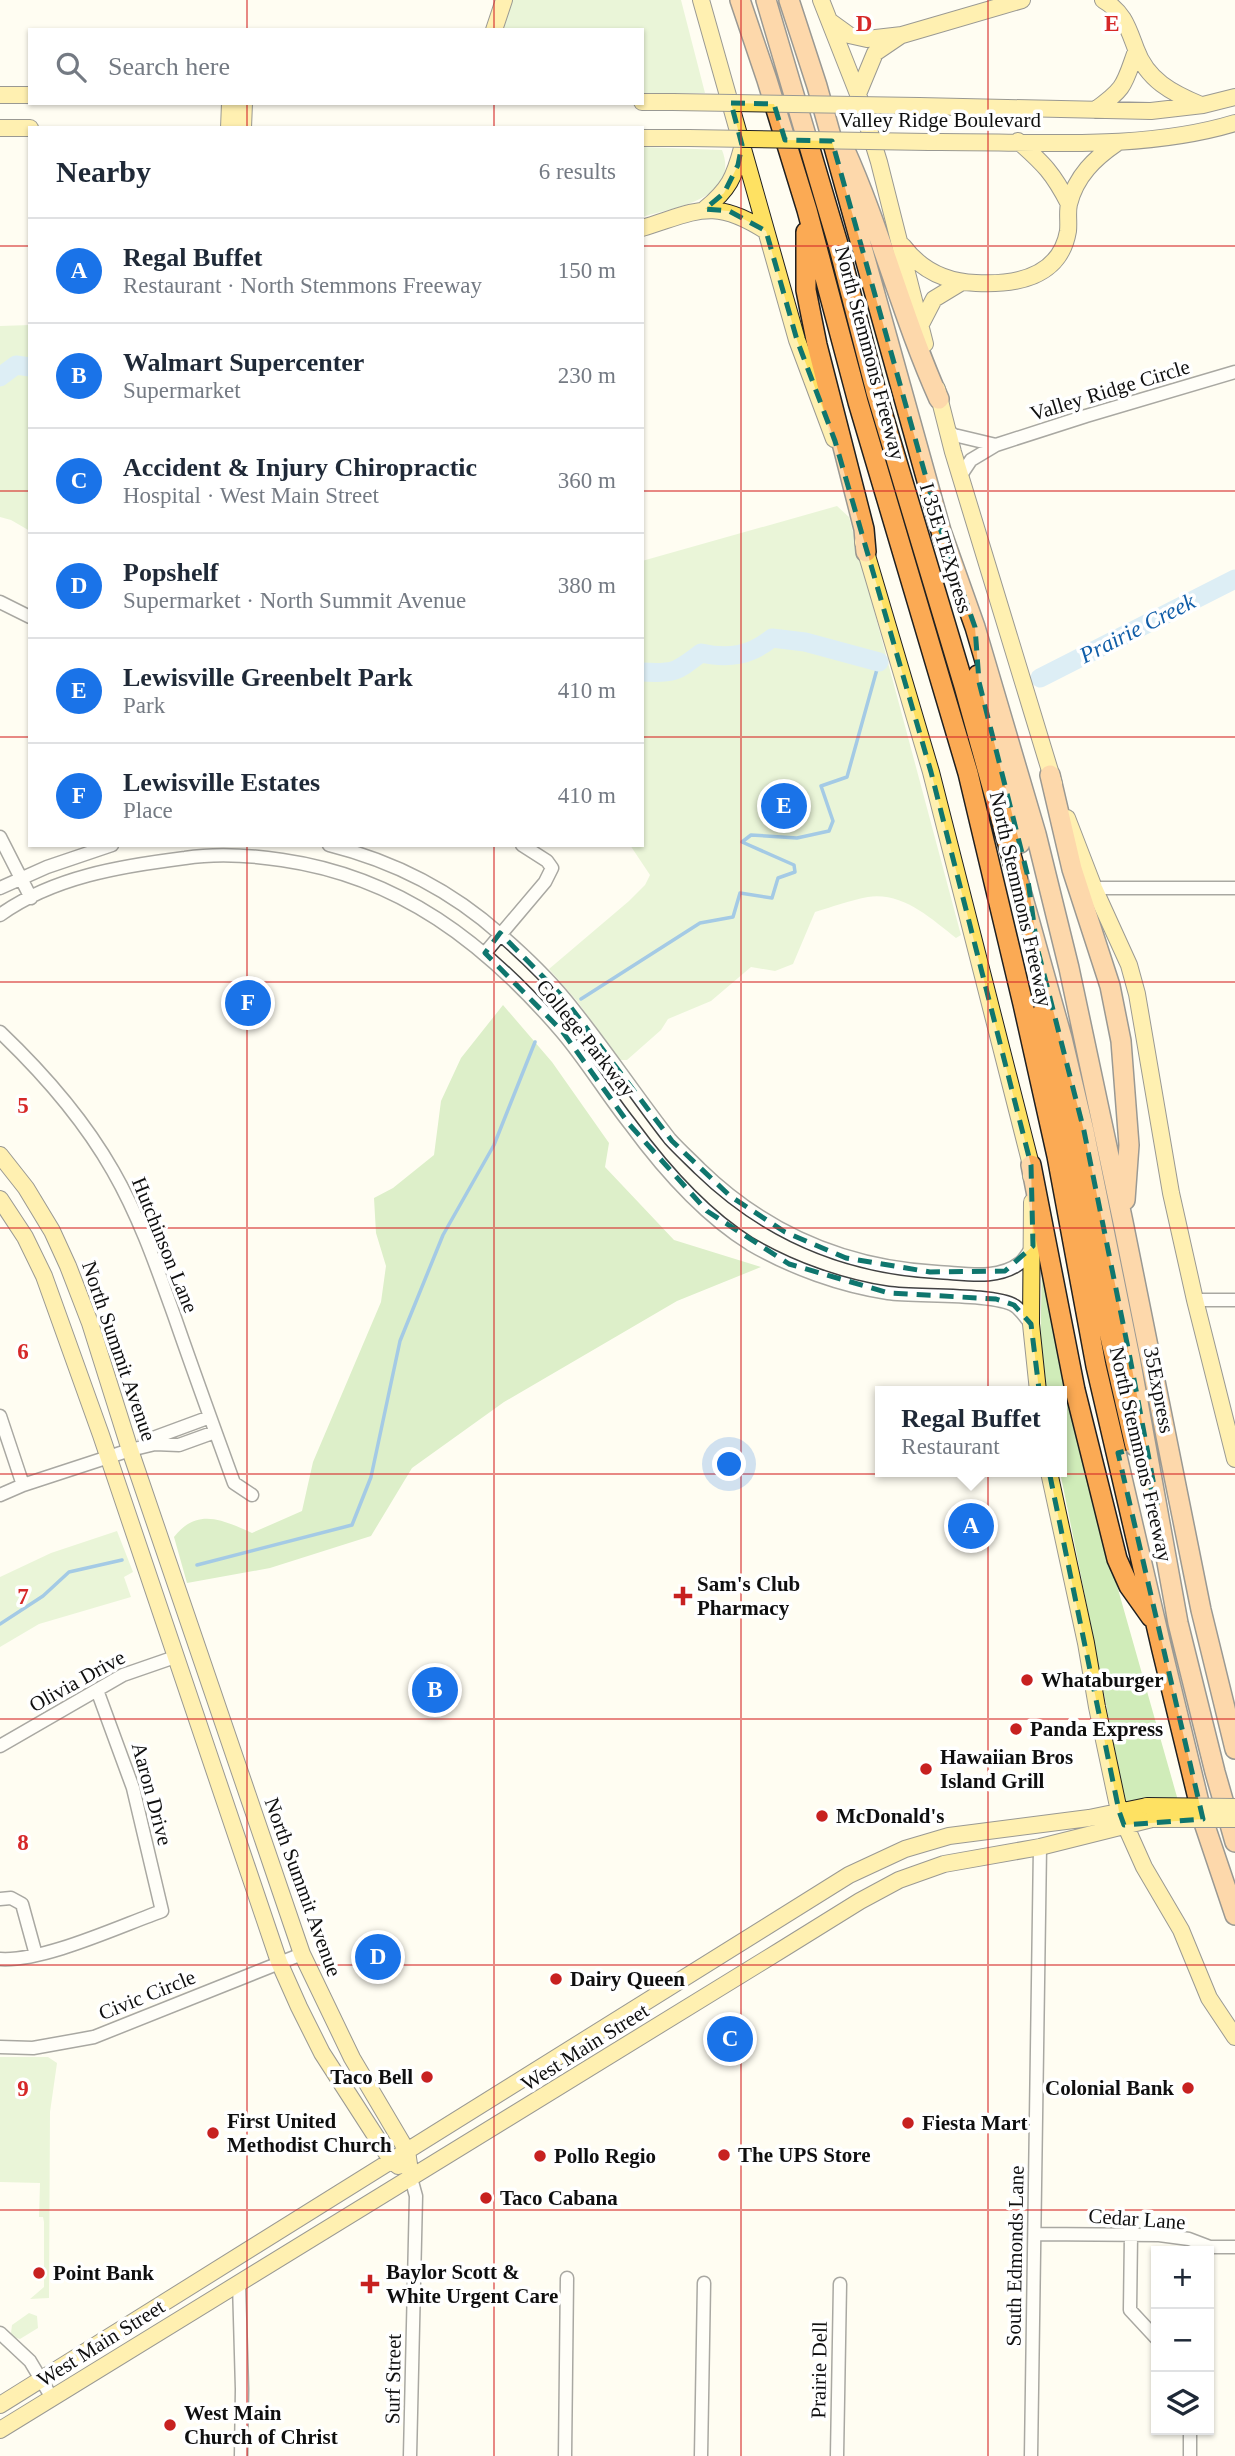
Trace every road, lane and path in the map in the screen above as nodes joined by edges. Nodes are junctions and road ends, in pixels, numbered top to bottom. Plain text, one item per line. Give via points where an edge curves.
1 (504, 0) edge
2 (701, 0) edge
3 (740, 0) edge
4 (766, 0) edge
5 (789, 0) edge
6 (821, 0) edge
7 (1022, 0) edge
8 (1103, 0) edge
9 (827, 18) junction
10 (495, 28) edge
11 (902, 35) junction
12 (1136, 51) junction
13 (817, 86) junction
14 (858, 94) junction
15 (0, 95) edge
16 (28, 95) edge
17 (1235, 97) edge
18 (644, 102) edge
19 (230, 105) edge
20 (244, 105) edge
21 (1203, 106) junction
22 (1095, 110) junction
23 (1235, 123) edge
24 (229, 126) edge
25 (243, 126) edge
26 (0, 128) edge
27 (28, 128) edge
28 (644, 138) edge
29 (1018, 141) junction
30 (1117, 143) junction
31 (742, 145) junction
32 (1069, 204) junction
33 (705, 209) junction
34 (807, 210) junction
35 (644, 227) edge
36 (766, 231) junction
37 (900, 241) junction
38 (962, 282) junction
39 (920, 326) junction
40 (1235, 372) edge
41 (940, 398) junction
42 (948, 431) junction
43 (996, 445) junction
44 (961, 475) junction
45 (866, 552) junction
46 (0, 603) edge
47 (28, 616) edge
48 (975, 627) junction
49 (1051, 775) junction
50 (0, 836) edge
51 (106, 847) edge
52 (336, 847) edge
53 (525, 847) edge
54 (272, 852) edge
55 (22, 877) junction
56 (0, 888) edge
57 (1094, 888) junction
58 (1235, 888) edge
59 (32, 898) junction
60 (0, 915) edge
61 (1007, 929) junction
62 (500, 933) junction
63 (1037, 947) junction
64 (485, 953) junction
65 (0, 1032) edge
66 (619, 1069) junction
67 (601, 1084) junction
68 (0, 1155) edge
69 (1031, 1165) junction
70 (0, 1199) edge
71 (1123, 1222) junction
72 (1033, 1246) junction
73 (820, 1248) junction
74 (811, 1272) junction
75 (1195, 1300) junction
76 (1235, 1300) edge
77 (1031, 1324) junction
78 (1037, 1386) edge
79 (0, 1416) edge
80 (210, 1417) junction
81 (215, 1432) junction
82 (130, 1450) junction
83 (109, 1457) junction
84 (1235, 1460) edge
85 (1050, 1477) edge
86 (23, 1485) junction
87 (0, 1495) edge
88 (252, 1495) dead end
89 (1158, 1507) junction
90 (1157, 1626) junction
91 (194, 1635) junction
92 (175, 1657) junction
93 (97, 1690) junction
94 (0, 1746) edge
95 (1235, 1749) edge
96 (1112, 1777) junction
97 (1235, 1807) edge
98 (1149, 1813) junction
99 (1090, 1818) junction
100 (1122, 1818) junction
101 (1235, 1819) edge
102 (1235, 1842) edge
103 (1040, 1847) junction
104 (0, 1899) edge
105 (799, 1905) junction
106 (1235, 1915) edge
107 (814, 1929) junction
108 (302, 1954) junction
109 (36, 1955) junction
110 (0, 1959) edge
111 (279, 1962) junction
112 (1235, 2037) edge
113 (0, 2048) edge
114 (407, 2151) junction
115 (391, 2160) junction
116 (411, 2178) junction
117 (1035, 2234) junction
118 (1131, 2235) junction
119 (1235, 2248) edge
120 (567, 2278) dead end
121 (239, 2283) junction
122 (704, 2283) dead end
123 (840, 2284) dead end
124 (0, 2333) edge
125 (1151, 2333) edge
126 (41, 2379) junction
127 (52, 2398) junction
128 (0, 2405) edge
129 (0, 2430) edge
130 (1190, 2435) edge
131 (241, 2456) edge
132 (411, 2456) edge
133 (565, 2456) edge
134 (701, 2456) edge
135 (837, 2456) edge
136 (1031, 2456) edge
137 (1190, 2456) edge

1 - 10 main road
2 - 31 main road
3 - 34 highway, North Stemmons Freeway
4 - 63 highway, I 35E TEXpress
5 - 13 highway, North Stemmons Freeway
6 - 9 main road
7 - 11 main road
8 - 12 main road via 1121,14
9 - 11 main road via 859,38
9 - 14 main road
11 - 14 main road via 875,53
12 - 21 main road via 1164,87
12 - 22 main road via 1121,90
13 - 41 highway via 859,181 921,358
13 - 48 highway, North Stemmons Freeway via 941,531
14 - 37 main road
15 - 16 main road
17 - 21 main road, Valley Ridge Boulevard
18 - 22 main road, Valley Ridge Boulevard, bridge
19 - 24 main road
20 - 25 main road
21 - 22 main road, Valley Ridge Boulevard
23 - 30 main road, Valley Ridge Boulevard
26 - 27 main road
28 - 29 main road, Valley Ridge Boulevard, bridge
29 - 30 main road, Valley Ridge Boulevard
29 - 32 main road via 1044,164
30 - 32 main road via 1093,159
31 - 33 main road via 734,177
31 - 36 main road
32 - 38 main road via 1068,232 1051,264 1041,272 996,284
33 - 35 main road
33 - 36 main road via 729,211
34 - 45 highway via 806,290
34 - 61 highway, North Stemmons Freeway via 858,402 968,773
36 - 45 main road
37 - 38 main road via 924,268
37 - 39 main road
38 - 39 main road via 934,299
39 - 41 main road
40 - 43 street, Valley Ridge Circle
41 - 42 main road
42 - 43 street
42 - 44 main road
43 - 44 street, Valley Ridge Circle via 971,460
44 - 49 main road
45 - 69 main road via 931,772
46 - 47 street
48 - 63 highway via 978,682 1027,873
48 - 71 highway, North Stemmons Freeway via 1036,834
49 - 57 main road
49 - 71 highway via 1072,869 1110,986 1121,1041 1129,1145
50 - 55 street
51 - 55 street
52 - 62 street, College Parkway via 383,861 426,882
53 - 62 street via 552,868
54 - 59 street, College Parkway via 140,864 89,875
54 - 64 street, College Parkway via 393,892
55 - 56 street
55 - 59 street
57 - 58 street
57 - 75 main road via 1137,994 1171,1193
59 - 60 street, College Parkway
61 - 89 highway via 1029,965 1071,1137 1090,1249 1130,1428
61 - 90 highway, North Stemmons Freeway via 1057,1156 1096,1366
62 - 64 street
62 - 66 street, College Parkway via 563,997
63 - 89 highway, 35Express via 1084,1131
64 - 67 street, College Parkway via 562,1031
65 - 80 street, Hutchinson Lane via 73,1112 118,1180 160,1273
66 - 67 street
66 - 73 street, College Parkway via 672,1141 730,1196 755,1215
67 - 74 street, College Parkway via 690,1197 749,1243
68 - 82 main road, North Summit Avenue via 33,1199 68,1266
69 - 72 main road
69 - 90 highway via 1076,1390 1117,1559 1129,1586
70 - 83 main road, North Summit Avenue via 44,1276
71 - 95 highway, North Stemmons Freeway via 1201,1610
72 - 73 street, College Parkway via 1020,1263 987,1275 887,1268
72 - 77 main road
73 - 74 street
74 - 77 street, College Parkway via 889,1293 996,1299 1014,1305
75 - 76 street
75 - 84 main road
77 - 78 main road
79 - 86 street
80 - 81 street, Hutchinson Lane
80 - 82 street
81 - 82 street via 179,1445
81 - 88 street, Hutchinson Lane via 234,1483
82 - 83 street
82 - 91 main road, North Summit Avenue
83 - 86 street
83 - 92 main road, North Summit Avenue
85 - 96 main road
86 - 87 street
89 - 102 highway, 35Express via 1178,1623
90 - 106 highway, North Stemmons Freeway via 1204,1824
91 - 92 main road
91 - 108 main road, North Summit Avenue
92 - 93 street, Olivia Drive via 134,1670
92 - 111 main road, North Summit Avenue
93 - 94 street, Olivia Drive
93 - 109 street, Aaron Drive via 132,1787 162,1910
96 - 99 main road via 1106,1806
96 - 100 main road
97 - 98 main road, West Main Street, bridge
98 - 100 main road, West Main Street
98 - 101 main road, West Main Street, bridge
99 - 100 main road, West Main Street
99 - 105 main road, West Main Street via 970,1832 915,1845 849,1875
100 - 103 main road, West Main Street
100 - 112 main road via 1181,1930 1209,1998
103 - 107 main road, West Main Street via 944,1864 899,1880
103 - 117 street, South Edmonds Lane
104 - 109 street via 22,1904
105 - 107 main road
105 - 114 main road, West Main Street
107 - 116 main road, West Main Street
108 - 111 street, Civic Circle
108 - 114 main road, North Summit Avenue via 352,2058
109 - 110 street
111 - 113 street, Civic Circle via 94,2037 33,2048
111 - 115 main road, North Summit Avenue via 322,2053
114 - 115 main road, West Main Street
114 - 116 main road, North Summit Avenue
115 - 116 main road, North Summit Avenue
115 - 126 main road, West Main Street
116 - 121 main road, West Main Street
116 - 132 street, Surf Street via 416,2196
117 - 118 street, Cedar Lane
117 - 136 street, South Edmonds Lane
118 - 119 street, Cedar Lane
118 - 125 street via 1130,2310
120 - 133 street
121 - 127 main road, West Main Street
121 - 131 street
122 - 134 street
123 - 135 street, Prairie Dell
124 - 126 street via 30,2361
126 - 127 street
126 - 128 main road, West Main Street
127 - 129 main road, West Main Street
130 - 137 street

